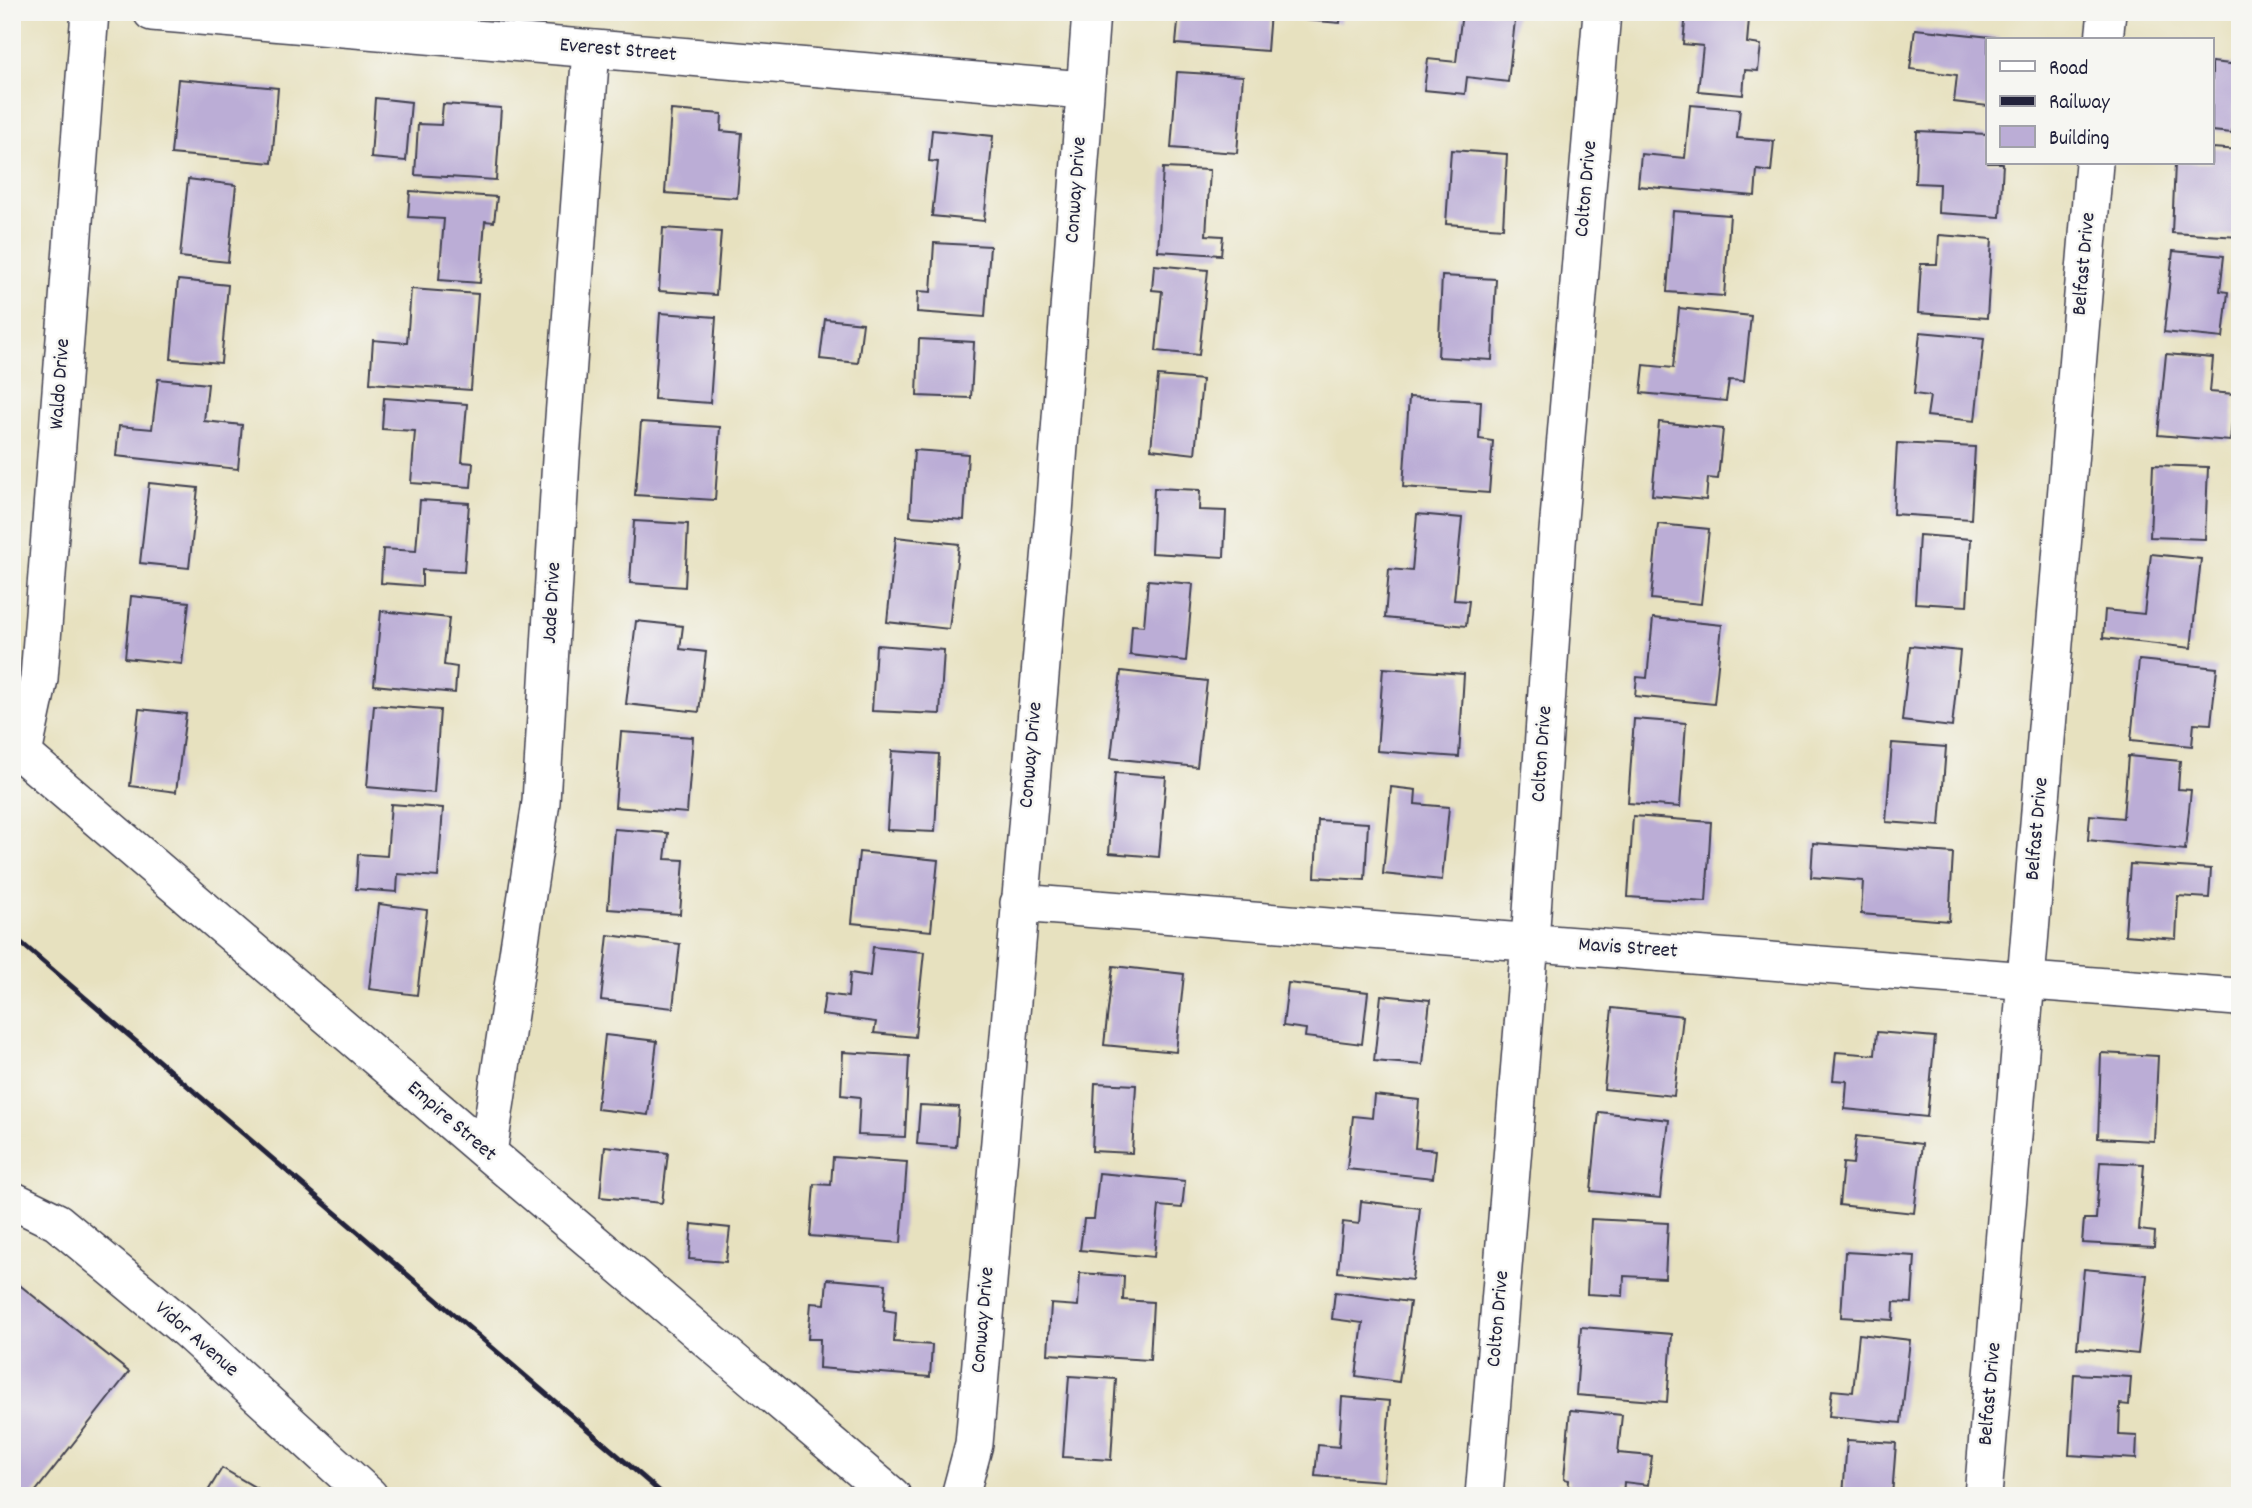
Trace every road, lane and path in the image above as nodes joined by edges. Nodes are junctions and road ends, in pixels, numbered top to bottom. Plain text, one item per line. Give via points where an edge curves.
1 (90, 12) edge
2 (152, 12) edge
3 (1091, 12) edge
4 (1602, 12) edge
5 (2106, 12) edge
6 (2104, 38) edge
7 (591, 49) junction
8 (1084, 90) junction
9 (2094, 164) edge
10 (18, 749) edge
11 (1019, 903) junction
12 (1530, 942) junction
13 (2025, 979) junction
14 (2237, 997) dead end
15 (488, 1153) junction
16 (12, 1200) edge
17 (369, 1496) edge
18 (892, 1496) edge
19 (960, 1496) edge
20 (1484, 1496) edge
21 (1983, 1496) edge

1 - 10 street, Waldo Drive via 39,679
2 - 7 street, Everest Street
3 - 8 street, Conway Drive
4 - 12 street, Colton Drive via 1557,542
5 - 6 street
7 - 8 street, Everest Street
7 - 15 street, Jade Drive via 541,802
8 - 11 street, Conway Drive via 1054,513
9 - 13 street, Belfast Drive
10 - 15 street, Empire Street
11 - 12 street, Mavis Street
11 - 19 street, Conway Drive via 974,1444
12 - 13 street, Mavis Street
12 - 20 street, Colton Drive
13 - 14 street, Mavis Street
13 - 21 street, Belfast Drive
15 - 18 street, Empire Street
16 - 17 street, Vidor Avenue via 67,1230 187,1330

